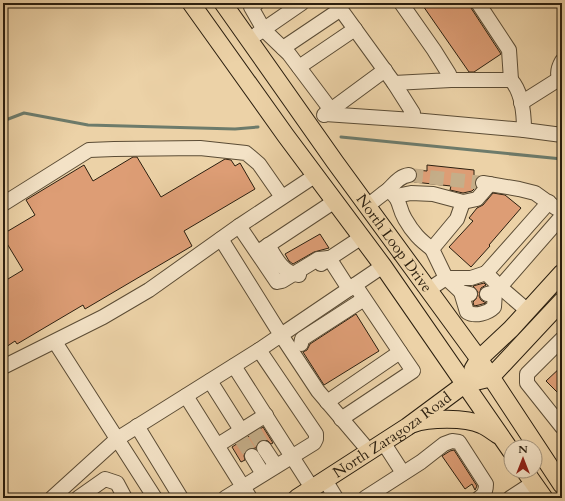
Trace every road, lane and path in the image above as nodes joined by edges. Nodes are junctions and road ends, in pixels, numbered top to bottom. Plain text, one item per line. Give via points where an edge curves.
1 (191, 3) edge
2 (223, 3) edge
3 (257, 3) edge
4 (302, 3) edge
5 (400, 3) edge
6 (478, 3) edge
7 (338, 6) edge
8 (355, 29) junction
9 (264, 30) junction
10 (249, 40) junction
11 (283, 48) junction
12 (562, 61) edge
13 (299, 67) junction
14 (385, 70) junction
15 (451, 80) junction
16 (510, 80) junction
17 (561, 81) edge
18 (394, 83) junction
19 (521, 104) junction
20 (328, 112) junction
21 (413, 120) junction
22 (307, 124) junction
23 (524, 130) junction
24 (562, 135) edge
25 (334, 162) junction
26 (316, 175) junction
27 (409, 175) dead end
28 (392, 193) junction
29 (282, 197) junction
30 (335, 201) junction
31 (463, 202) junction
32 (548, 202) junction
33 (3, 204) edge
34 (366, 206) junction
35 (562, 215) edge
36 (240, 226) junction
37 (362, 237) junction
38 (221, 239) junction
39 (263, 249) junction
40 (432, 250) junction
41 (329, 258) junction
42 (383, 266) junction
43 (486, 273) junction
44 (562, 273) edge
45 (446, 278) junction
46 (352, 287) junction
47 (428, 290) junction
48 (494, 291) junction
49 (364, 299) junction
50 (559, 309) edge
51 (528, 310) junction
52 (281, 335) junction
53 (562, 339) edge
54 (55, 342) junction
55 (259, 350) junction
56 (300, 352) junction
57 (400, 352) junction
58 (479, 359) junction
59 (234, 366) junction
60 (3, 367) edge
61 (490, 378) junction
62 (210, 381) junction
63 (465, 384) junction
64 (186, 396) junction
65 (327, 402) junction
66 (266, 415) junction
67 (341, 419) junction
68 (559, 419) edge
69 (138, 426) junction
70 (407, 427) junction
71 (245, 431) junction
72 (501, 437) junction
73 (117, 439) junction
74 (503, 440) edge
75 (383, 442) junction
76 (218, 445) junction
77 (264, 448) tunnel mouth
78 (369, 451) junction
79 (252, 456) tunnel mouth
80 (292, 457) junction
81 (276, 466) junction
82 (263, 474) junction
83 (403, 474) junction
84 (527, 479) edge
85 (530, 479) edge
86 (561, 480) edge
87 (319, 484) junction
88 (247, 492) edge
89 (52, 498) edge
90 (78, 498) edge
91 (125, 498) edge
92 (155, 498) edge
93 (181, 498) edge
94 (224, 498) edge
95 (297, 498) edge
96 (336, 498) edge
97 (365, 498) edge
98 (480, 498) edge
99 (510, 498) edge
100 (544, 498) edge

1 - 26 main road, North Loop Drive
2 - 10 main road, North Loop Drive
3 - 9 lane via 251,7
4 - 9 lane
5 - 15 lane via 432,47
6 - 16 lane via 509,50
7 - 8 lane
7 - 11 lane
8 - 13 lane
8 - 14 lane
9 - 10 lane
9 - 11 lane
10 - 22 main road, North Loop Drive
11 - 13 lane
12 - 17 lane via 558,73
13 - 20 lane
14 - 18 lane
14 - 20 lane
15 - 16 lane
15 - 18 lane
16 - 19 lane via 516,85
17 - 19 lane
18 - 21 lane via 413,113
19 - 23 lane
20 - 21 lane
20 - 22 lane
21 - 23 lane
22 - 25 main road, North Loop Drive
23 - 24 lane
25 - 26 main road
25 - 34 main road, North Loop Drive
26 - 29 lane
26 - 30 main road, North Loop Drive
27 - 28 lane via 404,176
28 - 31 lane via 433,194
28 - 34 lane
28 - 40 lane via 416,236
29 - 33 lane via 259,164 246,153 200,148 114,149 89,150
29 - 36 lane
30 - 37 main road, North Loop Drive
30 - 39 lane
31 - 32 lane via 477,199 486,184 535,193
31 - 40 lane via 457,219
32 - 35 lane
32 - 43 lane
34 - 47 main road, North Loop Drive
35 - 48 lane
36 - 38 lane
36 - 39 lane
37 - 41 lane
37 - 42 main road, North Loop Drive
38 - 52 lane
38 - 54 lane via 149,290
39 - 41 lane via 277,282 318,259
40 - 45 lane
41 - 46 lane
42 - 46 lane
42 - 63 main road, North Loop Drive
43 - 45 lane via 471,278
43 - 48 lane
44 - 51 main road, North Zaragoza Road
45 - 47 lane
45 - 48 lane via 465,293 467,312 474,314 486,313 494,308
46 - 49 lane
46 - 52 lane
47 - 58 main road, North Loop Drive
48 - 51 lane
49 - 56 lane via 302,339
49 - 57 lane
50 - 61 main road
51 - 58 main road, North Zaragoza Road
52 - 55 lane
52 - 56 lane
53 - 68 lane via 526,377 528,383
54 - 60 lane
54 - 73 lane
55 - 59 lane
55 - 80 lane via 316,434 314,443
56 - 65 lane via 318,391
57 - 65 lane
57 - 67 lane via 413,371
58 - 61 main road, North Loop Drive
58 - 63 main road, North Zaragoza Road
59 - 62 lane
59 - 66 lane
61 - 63 main road, North Zaragoza Road
61 - 86 main road, North Loop Drive
62 - 64 lane
62 - 71 lane
63 - 70 main road, North Zaragoza Road
63 - 72 main road, North Loop Drive
64 - 69 lane
64 - 76 lane
65 - 67 lane
66 - 71 lane
66 - 80 lane
67 - 78 lane
69 - 73 lane
69 - 93 lane
70 - 72 main road via 416,423 462,420 481,424
70 - 75 main road, North Zaragoza Road
71 - 76 lane
72 - 74 main road, North Loop Drive
73 - 89 lane
73 - 92 lane
75 - 78 main road, North Zaragoza Road
75 - 83 lane
76 - 88 lane
77 - 81 lane
78 - 87 main road, North Zaragoza Road
79 - 82 lane
80 - 81 lane
80 - 87 lane
81 - 82 lane
82 - 88 lane
83 - 97 lane
83 - 98 lane via 444,444 459,442 486,484 486,490
84 - 99 lane
85 - 100 main road
87 - 95 main road, North Zaragoza Road
87 - 96 lane
88 - 94 lane
90 - 91 lane via 105,480 117,482

